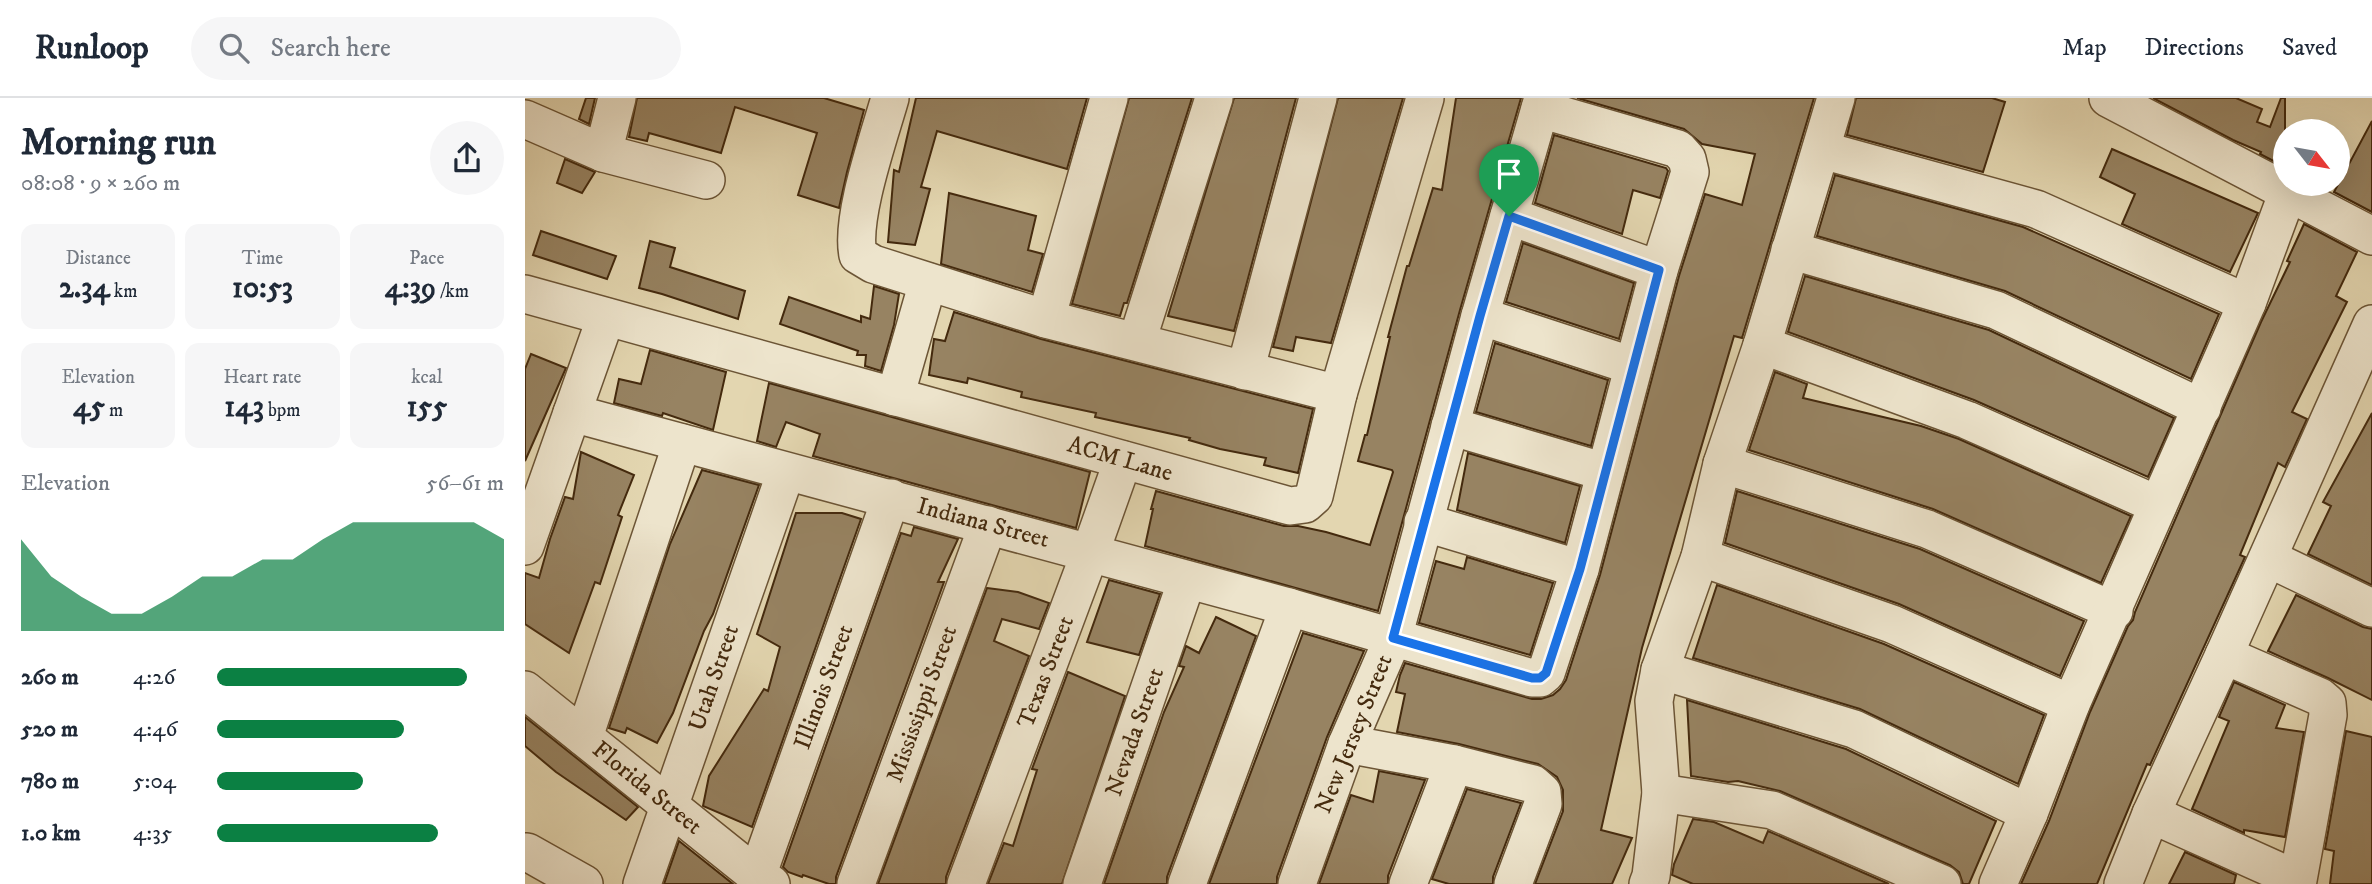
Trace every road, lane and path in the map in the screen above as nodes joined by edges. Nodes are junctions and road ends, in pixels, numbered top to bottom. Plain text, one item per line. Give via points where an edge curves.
1 (617, 98) edge
2 (890, 98) edge
3 (1109, 98) edge
4 (1214, 98) edge
5 (1318, 98) edge
6 (1425, 98) edge
7 (1836, 98) edge
8 (2108, 98) edge
9 (1542, 104) edge
10 (525, 119) edge
11 (1822, 150) junction
12 (603, 153) junction
13 (706, 180) dead end
14 (2273, 184) edge
15 (2286, 196) edge
16 (2296, 196) edge
17 (1509, 216) junction
18 (2372, 236) edge
19 (1790, 250) junction
20 (1659, 270) junction
21 (928, 282) junction
22 (525, 294) edge
23 (2246, 303) junction
24 (1480, 316) junction
25 (606, 317) junction
26 (1046, 319) junction
27 (2372, 324) edge
28 (1137, 341) junction
29 (1762, 345) junction
30 (1633, 366) junction
31 (1245, 371) junction
32 (1338, 394) junction
33 (895, 397) junction
34 (2202, 408) junction
35 (572, 413) junction
36 (1450, 426) junction
37 (682, 443) junction
38 (1123, 460) junction
39 (1721, 464) junction
40 (786, 472) junction
41 (1605, 472) junction
42 (891, 498) junction
43 (2158, 506) junction
44 (1423, 522) junction
45 (988, 525) junction
46 (525, 546) edge
47 (1090, 553) junction
48 (1700, 557) junction
49 (2268, 558) junction
50 (1580, 569) junction
51 (1188, 580) junction
52 (1289, 607) junction
53 (2372, 608) edge
54 (2114, 611) junction
55 (1393, 638) junction
56 (2224, 655) junction
57 (1660, 670) junction
58 (525, 690) edge
59 (2071, 704) junction
60 (584, 737) junction
61 (1347, 744) junction
62 (1454, 764) junction
63 (1661, 793) junction
64 (669, 806) junction
65 (2029, 813) junction
66 (2151, 814) junction
67 (527, 852) dead end
68 (764, 880) edge
69 (1656, 881) edge
70 (584, 884) edge
71 (642, 884) edge
72 (856, 884) edge
73 (966, 884) edge
74 (1082, 884) edge
75 (1187, 884) edge
76 (1297, 884) edge
77 (1408, 884) edge
78 (1513, 884) edge
79 (1942, 884) edge
80 (1998, 884) edge
81 (2123, 884) edge

1 - 12 street
2 - 21 street via 862,201 857,255
3 - 26 street
4 - 28 street
5 - 31 street
6 - 32 street, ACM Lane
7 - 11 street
8 - 14 street
9 - 17 street, New Jersey Street
9 - 20 street via 1678,149 1687,159 1690,172
10 - 12 street
11 - 19 street
11 - 23 street via 2036,209
12 - 13 street
15 - 23 street
16 - 18 street
17 - 20 street
17 - 24 street, New Jersey Street
19 - 29 street
19 - 34 street via 1996,310
20 - 30 street
21 - 26 street
21 - 33 street
22 - 25 street, ACM Lane
23 - 34 street
24 - 30 street
24 - 36 street, New Jersey Street
25 - 33 street, ACM Lane
25 - 35 street
26 - 28 street
27 - 49 street
28 - 31 street
29 - 39 street
29 - 43 street via 1967,420
30 - 41 street
31 - 32 street
32 - 38 street, ACM Lane via 1314,496 1305,504 1290,506
33 - 38 street, ACM Lane
34 - 43 street
35 - 37 street, Indiana Street
35 - 46 street
36 - 41 street
36 - 44 street, New Jersey Street
37 - 40 street, Indiana Street
37 - 60 street
38 - 47 street, Texas Street
39 - 48 street
39 - 54 street via 1927,529
40 - 42 street, Indiana Street
40 - 64 street, Utah Street
41 - 50 street
42 - 45 street, Indiana Street
42 - 68 street, Illinois Street
43 - 54 street
44 - 50 street
44 - 55 street, New Jersey Street
45 - 47 street, Indiana Street
45 - 72 street, Mississippi Street
47 - 51 street, Indiana Street
47 - 73 street, Texas Street
48 - 57 street
48 - 59 street via 1892,624
49 - 53 street
49 - 56 street
50 - 55 street, Indiana Street via 1546,673 1540,678
51 - 52 street, Indiana Street
51 - 74 street, Nevada Street
52 - 55 street, Indiana Street
52 - 75 street
54 - 59 street
55 - 61 street, New Jersey Street
56 - 66 street
56 - 66 street via 2320,697 2326,704 2328,715 2298,880
57 - 63 street via 1654,701
57 - 65 street via 1854,729
58 - 60 street, Florida Street
59 - 65 street
60 - 64 street, Florida Street
61 - 62 street
61 - 76 street, New Jersey Street
62 - 77 street
62 - 78 street via 1532,784 1542,792 1543,804
63 - 69 street
63 - 79 street via 1772,810
64 - 68 street, Florida Street
64 - 71 street, Utah Street
65 - 80 street
66 - 81 street
67 - 70 street

